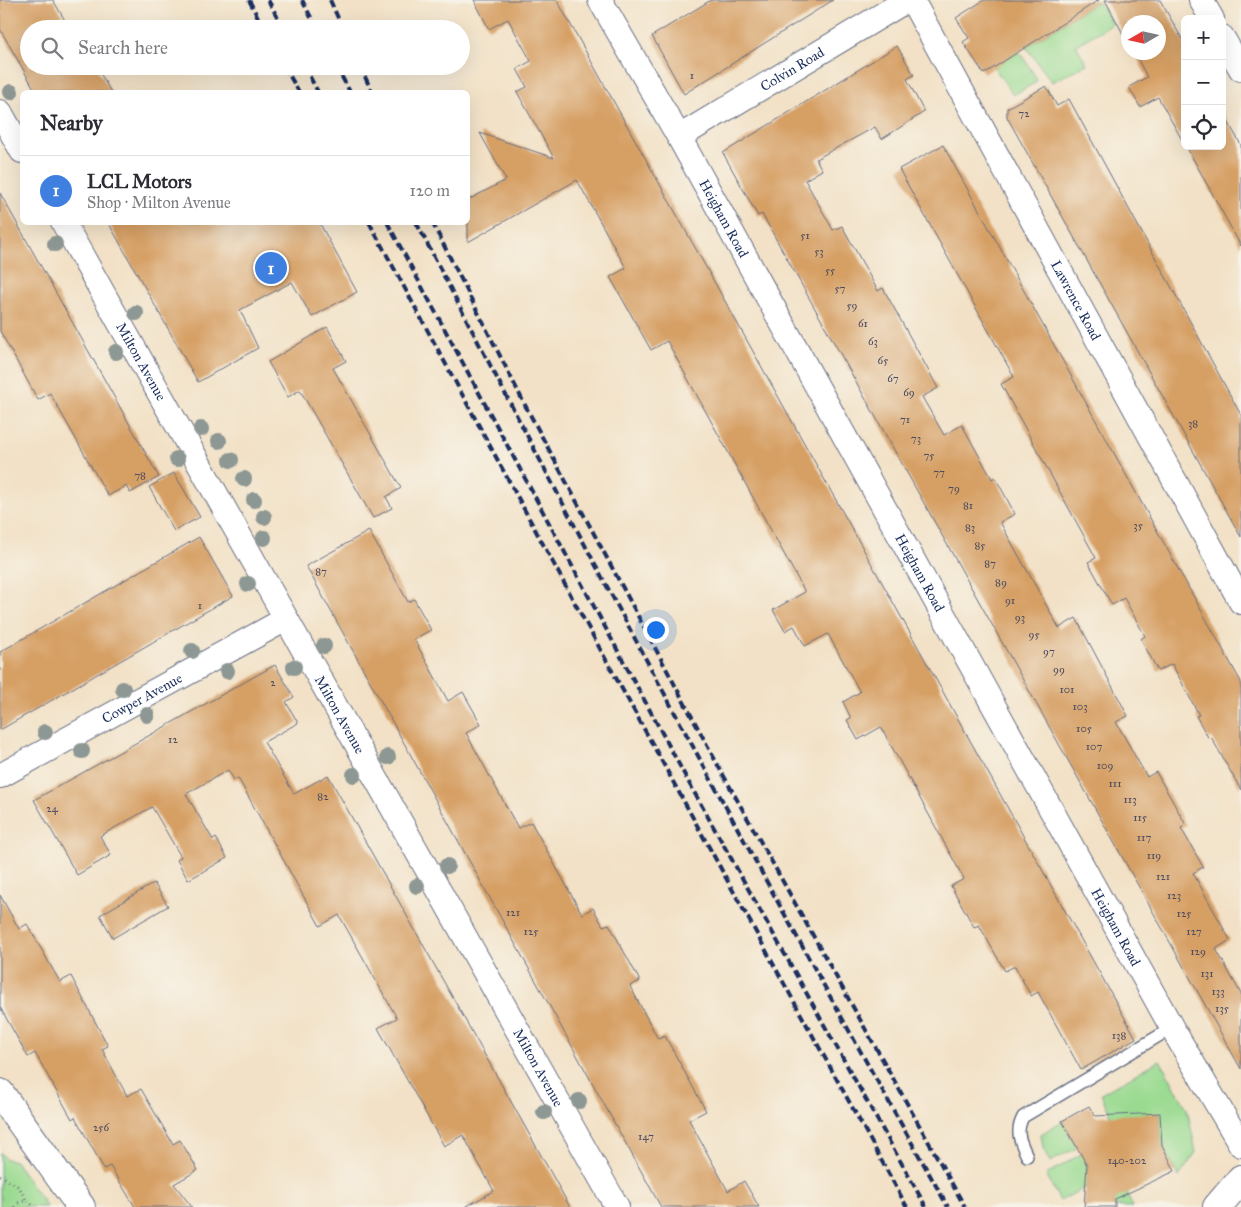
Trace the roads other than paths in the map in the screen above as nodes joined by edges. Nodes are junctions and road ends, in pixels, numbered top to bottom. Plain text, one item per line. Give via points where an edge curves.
1 (600, 0) edge
2 (1201, 0) edge
3 (899, 2) edge
4 (1210, 15) edge
5 (1226, 43) edge
6 (1241, 69) edge
7 (0, 112) edge
8 (679, 137) junction
9 (20, 148) edge
10 (65, 225) edge
11 (1241, 602) edge
12 (286, 619) junction
13 (0, 776) edge
14 (1172, 1028) junction
15 (0, 1093) edge
16 (1241, 1145) edge
17 (1027, 1156) dead end
18 (1241, 1179) edge
19 (82, 1207) edge
20 (617, 1207) edge
21 (1217, 1207) edge

1 - 8 street, Heigham Road
2 - 4 street
3 - 8 street, Colvin Road
3 - 11 street, Lawrence Road
5 - 6 street
7 - 9 street
8 - 14 street, Heigham Road
10 - 12 street, Milton Avenue
12 - 13 street, Cowper Avenue
12 - 20 street, Milton Avenue
14 - 16 street, Heigham Road
14 - 17 lane via 1024,1117 1018,1126 1018,1137
15 - 19 main road
18 - 21 main road

